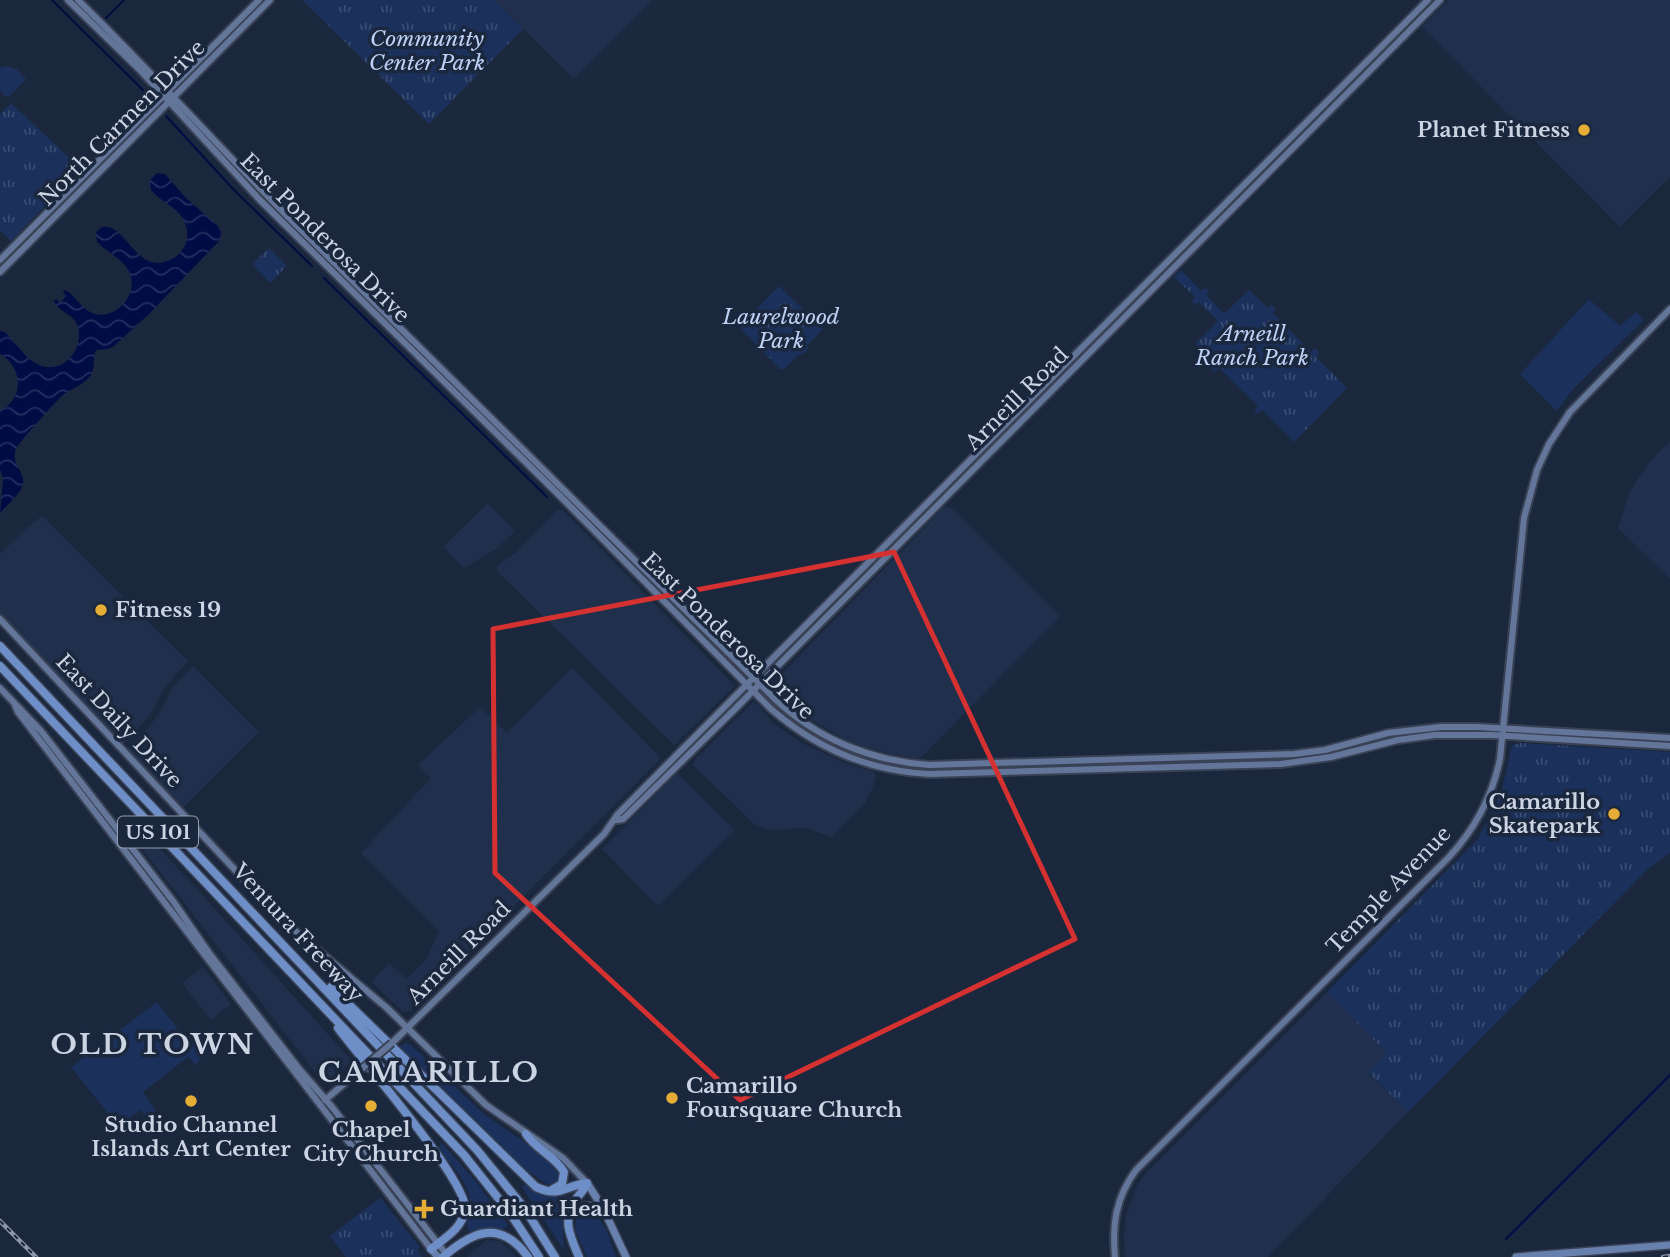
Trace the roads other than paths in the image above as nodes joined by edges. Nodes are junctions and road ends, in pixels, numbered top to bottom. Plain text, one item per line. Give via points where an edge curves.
1 (68, 0) edge
2 (78, 0) edge
3 (259, 0) edge
4 (270, 0) edge
5 (1428, 0) edge
6 (1440, 0) edge
7 (166, 93) junction
8 (172, 99) junction
9 (0, 260) edge
10 (0, 272) edge
11 (1670, 309) edge
12 (0, 619) edge
13 (0, 646) edge
14 (0, 666) edge
15 (754, 677) junction
16 (760, 683) junction
17 (748, 684) junction
18 (0, 688) edge
19 (753, 690) junction
20 (1503, 732) junction
21 (1670, 738) edge
22 (1670, 746) edge
23 (853, 749) junction
24 (832, 750) junction
25 (617, 820) junction
26 (311, 972) junction
27 (316, 998) junction
28 (408, 1028) junction
29 (323, 1101) junction
30 (526, 1134) junction
31 (587, 1183) junction
32 (548, 1191) junction
33 (603, 1208) junction
34 (568, 1217) junction
35 (1670, 1245) edge
36 (435, 1247) junction
37 (444, 1256) edge
38 (528, 1257) edge
39 (539, 1257) edge
40 (555, 1257) edge
41 (579, 1257) edge
42 (626, 1257) edge
43 (1115, 1257) edge
44 (1516, 1257) edge

1 - 7 main road, East Ponderosa Drive
2 - 7 main road, East Ponderosa Drive
3 - 7 main road, North Carmen Drive
4 - 8 main road, North Carmen Drive
5 - 15 main road, Arneill Road
6 - 16 main road, Arneill Road
7 - 8 main road, East Ponderosa Drive
7 - 9 main road, North Carmen Drive
8 - 10 main road, North Carmen Drive
8 - 15 main road, East Ponderosa Drive
8 - 17 main road, East Ponderosa Drive via 260,200
11 - 20 main road, Temple Avenue via 1570,412 1537,470 1524,518
12 - 28 main road, East Daily Drive via 269,908
13 - 26 highway, Ventura Freeway / US 101
14 - 27 highway, Ventura Freeway / US 101
15 - 16 main road, East Ponderosa Drive
15 - 17 main road, Arneill Road
16 - 19 main road, Arneill Road
16 - 23 main road, East Ponderosa Drive via 802,722
17 - 19 main road, East Ponderosa Drive
17 - 25 main road, Arneill Road
18 - 29 main road via 50,743
19 - 24 main road, East Ponderosa Drive via 796,730
19 - 25 main road, Arneill Road
20 - 21 main road, East Ponderosa Drive
20 - 22 main road, East Ponderosa Drive
20 - 23 main road, East Ponderosa Drive via 1441,727 1325,750 1247,756 929,765 888,760
20 - 24 main road, East Ponderosa Drive via 1398,740 1281,764 981,773 895,770
20 - 43 main road, Temple Avenue via 1490,792 1456,849 1133,1175 1116,1210
23 - 24 main road
25 - 28 main road, Arneill Road
26 - 32 highway via 342,996 526,1178
26 - 40 highway, Ventura Freeway / US 101 via 494,1170
27 - 36 highway via 461,1191 462,1218
27 - 39 highway, Ventura Freeway / US 101 via 464,1155
28 - 29 main road, Arneill Road, bridge
28 - 30 main road, East Daily Drive via 486,1105
29 - 36 main road
29 - 36 main road via 359,1142
30 - 31 main road, East Daily Drive via 563,1158
30 - 32 highway via 564,1172 560,1185
31 - 32 highway via 563,1192
31 - 33 main road, East Daily Drive
31 - 34 highway
33 - 34 highway via 580,1207
33 - 42 main road, East Daily Drive
34 - 41 highway
35 - 44 main road
36 - 37 main road
37 - 38 highway via 471,1236 491,1233 512,1241

